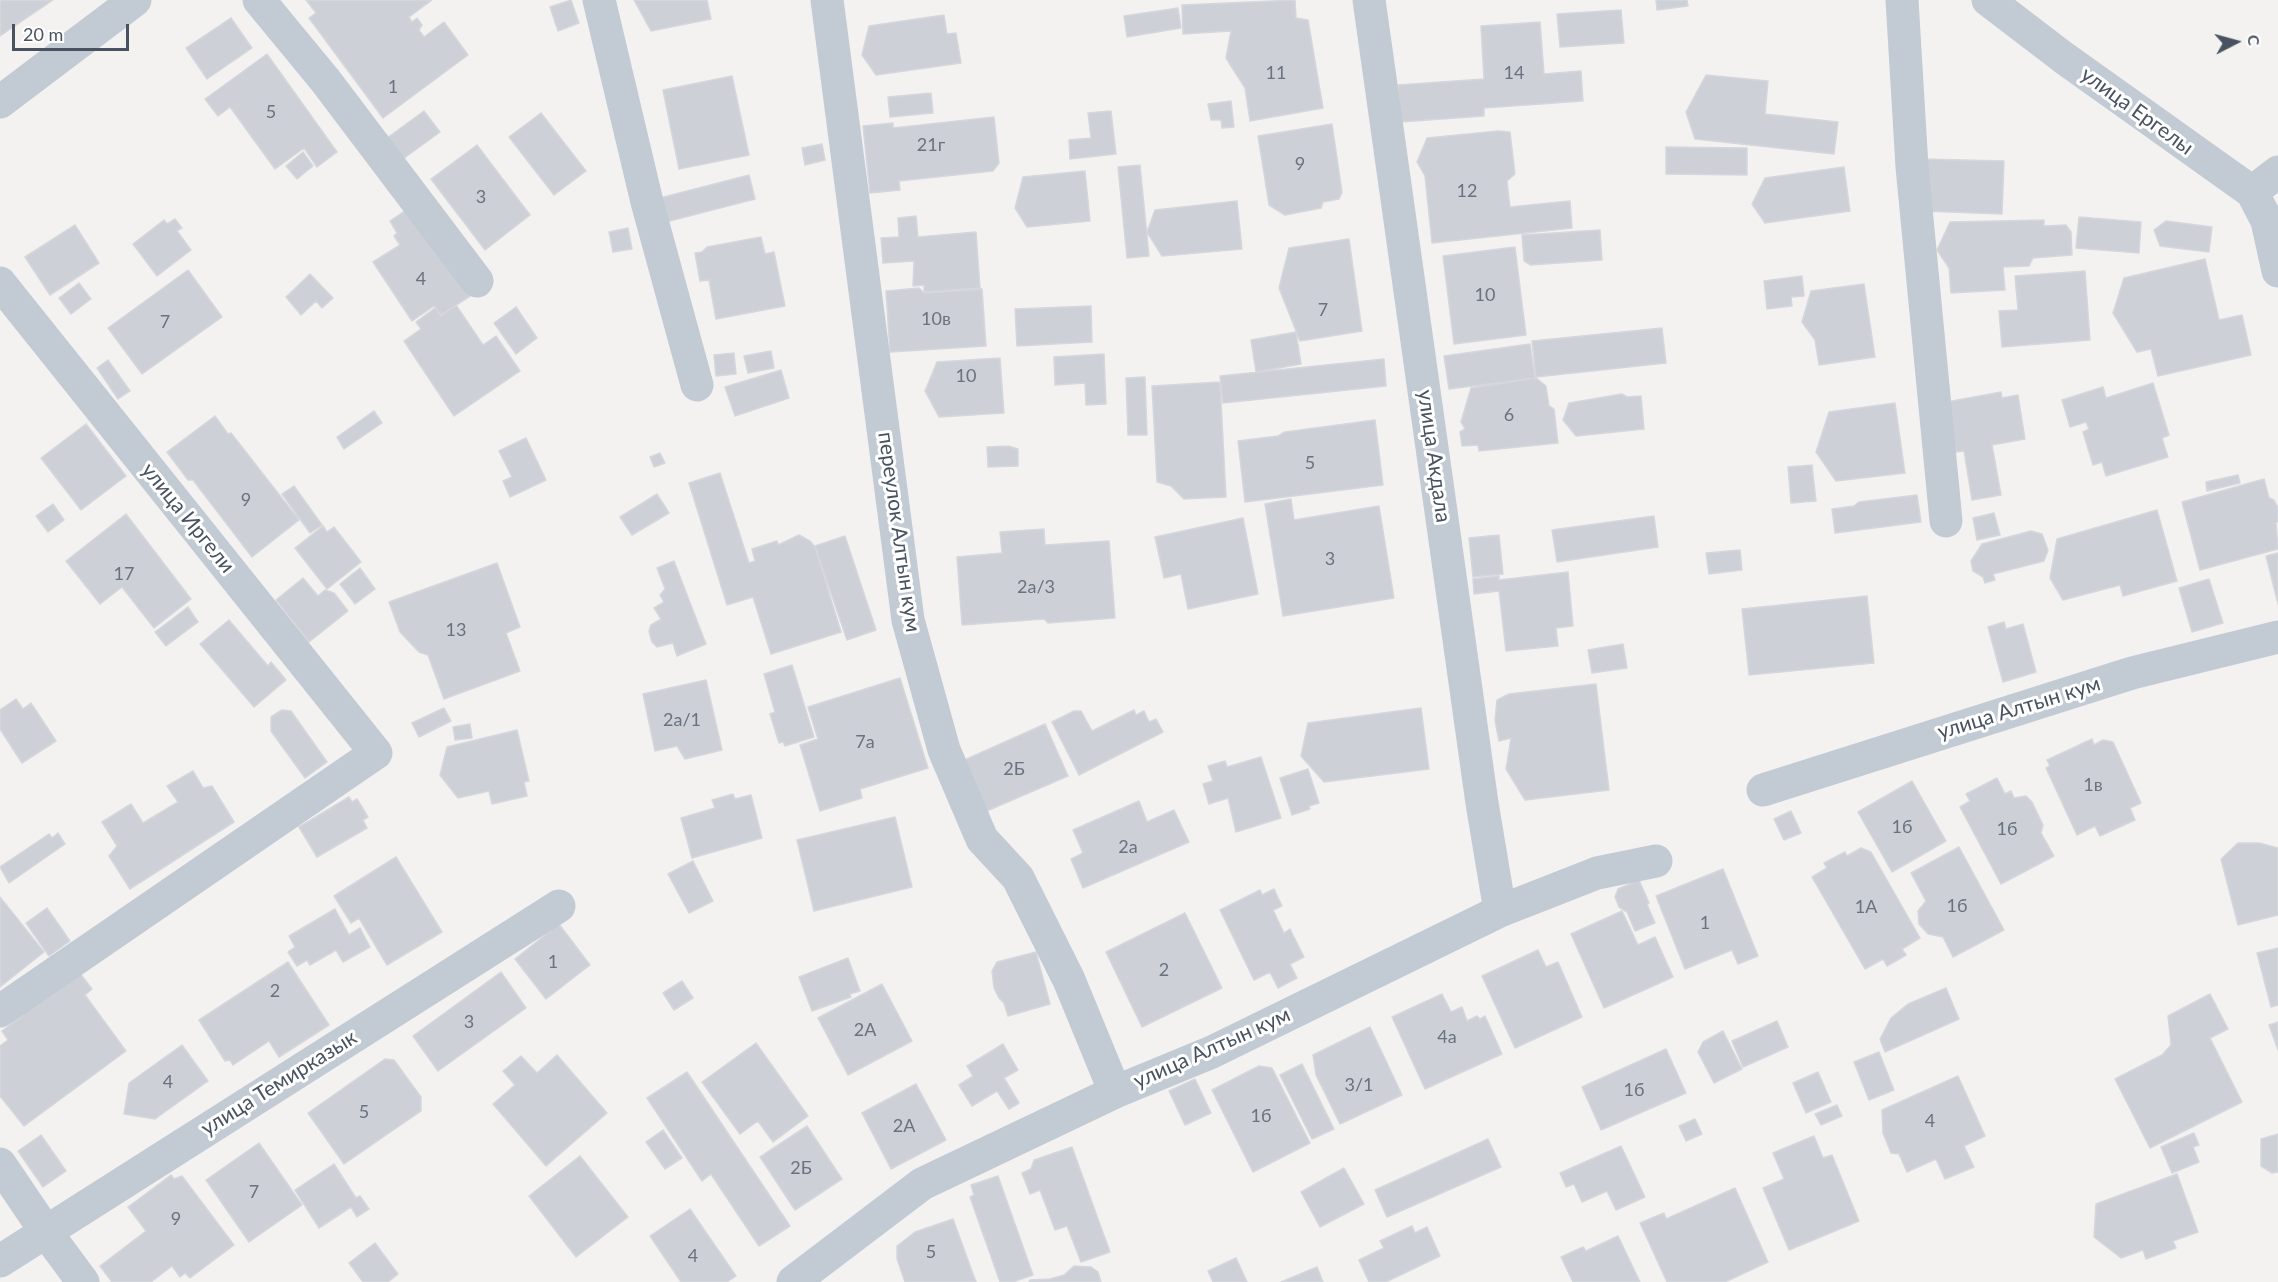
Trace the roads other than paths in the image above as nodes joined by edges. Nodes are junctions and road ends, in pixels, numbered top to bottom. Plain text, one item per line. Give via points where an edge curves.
1 (135, 0) edge
2 (259, 0) edge
3 (599, 0) edge
4 (827, 0) edge
5 (1369, 0) edge
6 (1902, 0) edge
7 (1988, 0) edge
8 (0, 102) edge
9 (2278, 172) edge
10 (2252, 192) junction
11 (2273, 225) edge
12 (2278, 271) edge
13 (477, 281) dead end
14 (0, 283) edge
15 (697, 385) dead end
16 (1946, 521) dead end
17 (2278, 637) edge
18 (1763, 790) dead end
19 (1656, 861) dead end
20 (559, 906) dead end
21 (1500, 911) junction
22 (0, 1011) edge
23 (1115, 1092) junction
24 (0, 1164) edge
25 (46, 1233) junction
26 (0, 1262) edge
27 (83, 1282) edge
28 (793, 1282) edge

1 - 8 street
2 - 13 street via 325,80
3 - 15 street via 647,202
4 - 23 street, переулок Алтын кум via 908,620 944,750 982,839 1018,878 1069,981
5 - 21 street, улица Акдала
6 - 16 street via 1911,167
7 - 10 street, улица Ергелы
9 - 10 street
10 - 11 street, улица Ергелы
11 - 12 street, улица Ергелы
14 - 22 street, улица Иргели via 376,753
17 - 18 street, улица Алтын кум via 2132,673
19 - 21 street, улица Алтын кум via 1597,873
20 - 25 street, улица Темирказык
21 - 23 street, улица Алтын кум via 1212,1052
23 - 28 street, улица Алтын кум via 922,1184
24 - 25 street
25 - 26 street, улица Темирказык
25 - 27 street

